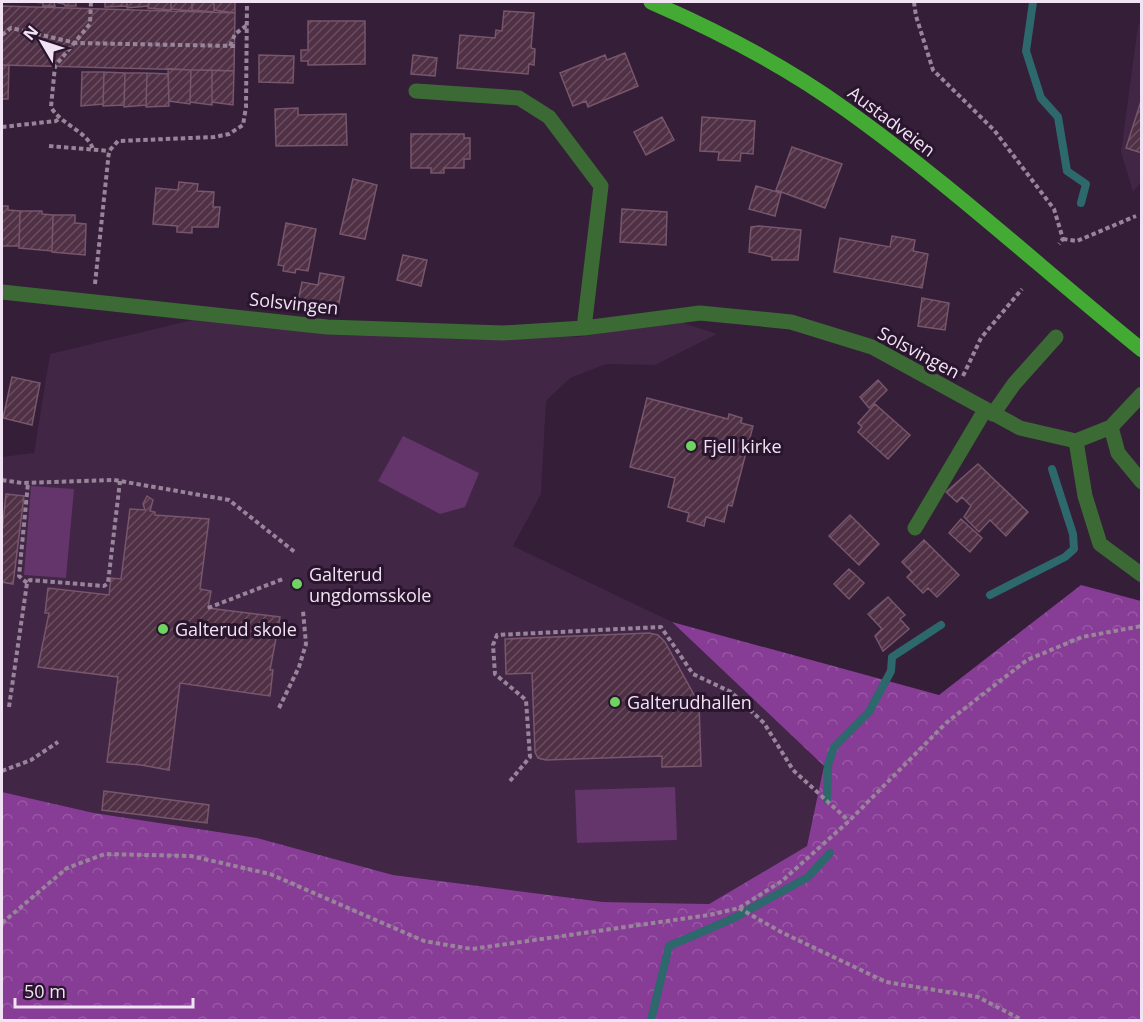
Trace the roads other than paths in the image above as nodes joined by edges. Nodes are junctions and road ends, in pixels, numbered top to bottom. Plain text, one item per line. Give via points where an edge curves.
1 (651, 2) edge
2 (416, 91) dead end
3 (2, 292) edge
4 (584, 328) junction
5 (1056, 337) dead end
6 (1142, 350) edge
7 (1142, 394) edge
8 (989, 412) junction
9 (1112, 427) junction
10 (1076, 441) junction
11 (1142, 482) edge
12 (915, 528) dead end
13 (1142, 575) edge

1 - 6 main road, Austadveien via 753,52 844,108
2 - 4 street via 519,98 549,117 601,186
3 - 4 street, Solsvingen via 327,327 503,333
4 - 8 street, Solsvingen via 700,314 791,322 872,347
5 - 8 street
7 - 9 street
8 - 10 street, Solsvingen via 1020,428
8 - 12 street
9 - 10 street
9 - 11 street via 1118,453
10 - 13 street via 1085,496 1100,544

